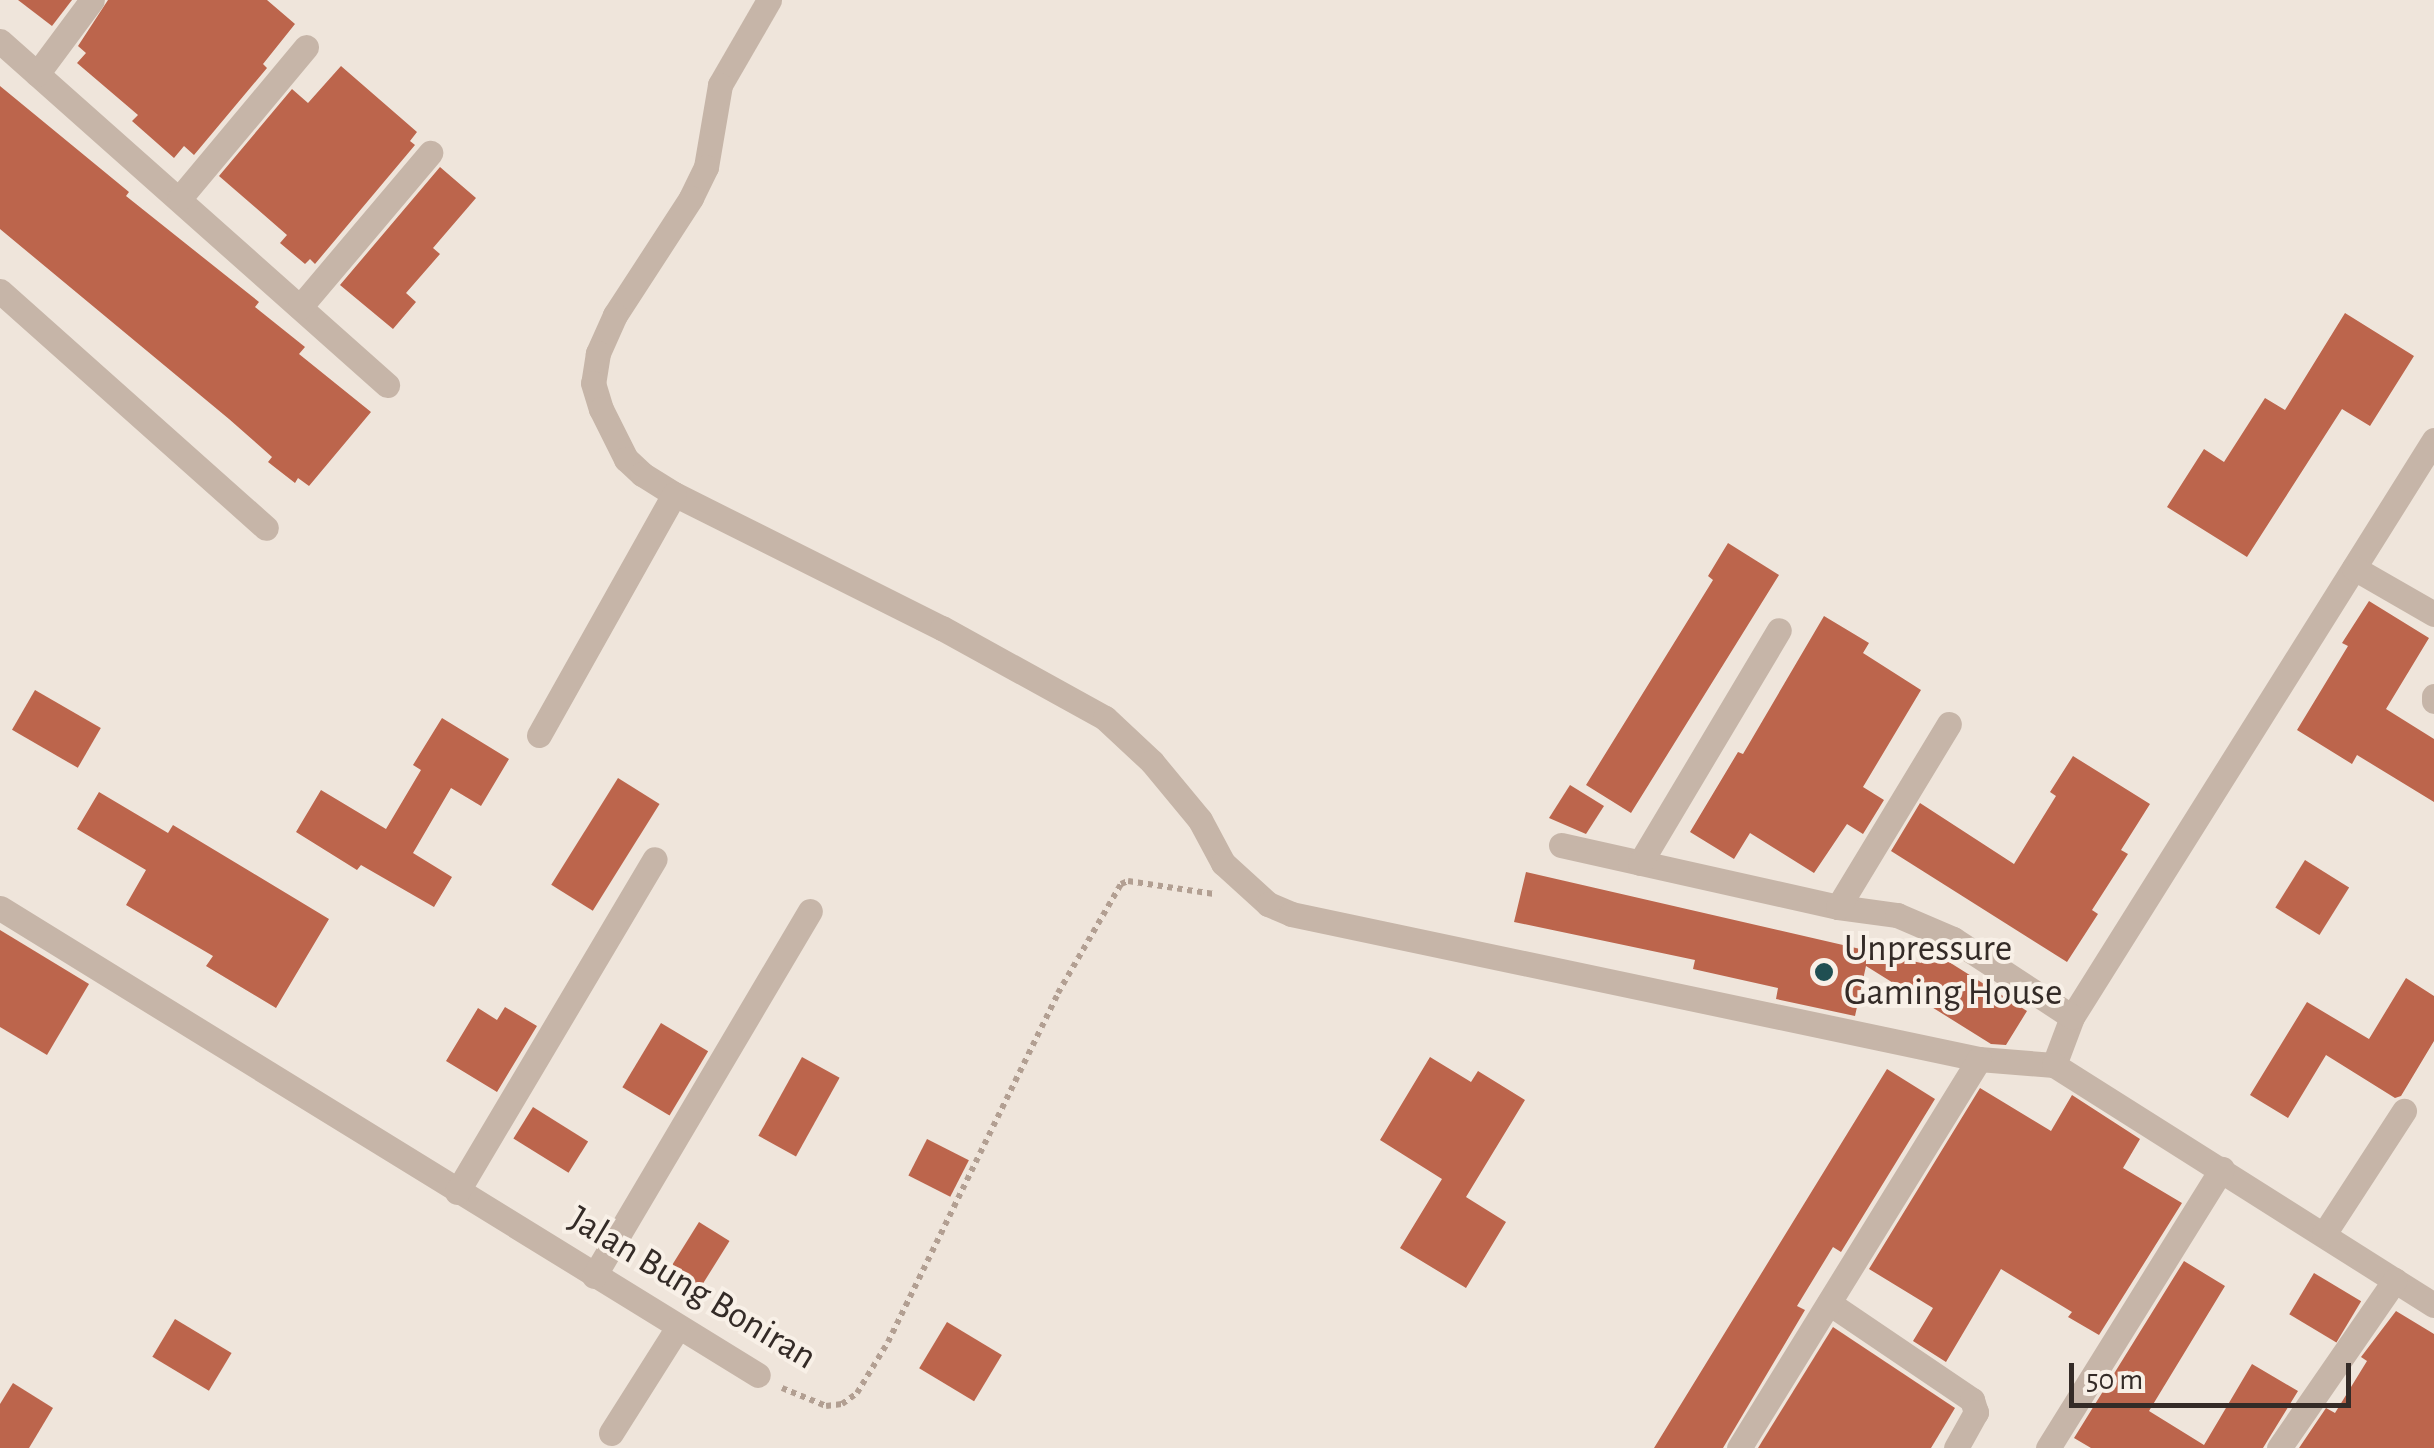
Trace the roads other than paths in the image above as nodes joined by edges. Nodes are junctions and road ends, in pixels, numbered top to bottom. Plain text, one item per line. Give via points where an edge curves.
1 (92, 0) edge
2 (770, 0) edge
3 (0, 41) edge
4 (306, 47) dead end
5 (37, 74) junction
6 (430, 153) dead end
7 (178, 199) junction
8 (0, 291) edge
9 (300, 308) junction
10 (387, 385) dead end
11 (2434, 440) edge
12 (674, 494) junction
13 (266, 528) dead end
14 (2354, 568) junction
15 (2434, 614) edge
16 (1779, 630) dead end
17 (1949, 724) dead end
18 (540, 735) dead end
19 (1561, 845) dead end
20 (656, 858) dead end
21 (1640, 863) junction
22 (1838, 907) junction
23 (0, 908) edge
24 (810, 910) dead end
25 (2072, 1017) junction
26 (1979, 1059) junction
27 (2054, 1065) junction
28 (2404, 1111) dead end
29 (2222, 1168) junction
30 (458, 1192) junction
31 (2324, 1234) junction
32 (594, 1276) junction
33 (2395, 1280) junction
34 (1829, 1303) junction
35 (2434, 1305) edge
36 (678, 1327) junction
37 (758, 1376) road end
38 (611, 1433) dead end
39 (1739, 1448) edge
40 (1956, 1448) edge
41 (2048, 1448) edge
42 (2279, 1448) edge

1 - 5 street
2 - 12 street via 720,85 706,167 691,198 598,352 593,383 626,459
3 - 5 street
4 - 7 street
5 - 7 street
6 - 9 street
7 - 9 street
8 - 13 street
9 - 10 street
11 - 14 street
12 - 18 street
12 - 26 street via 1105,718 1200,820 1243,885 1291,914
14 - 15 street
14 - 25 street
16 - 21 street
17 - 22 street
19 - 21 street
20 - 30 street
21 - 22 street
22 - 25 street via 1918,922
23 - 30 street, Jalan Bung Boniran
24 - 32 street
25 - 27 street
26 - 27 street
26 - 34 street
27 - 29 street
28 - 31 street
29 - 31 street
29 - 41 street
30 - 32 street, Jalan Bung Boniran
31 - 33 street
32 - 36 street, Jalan Bung Boniran
33 - 35 street
33 - 42 street
34 - 39 street
34 - 40 street via 1972,1400 1976,1412
36 - 37 street, Jalan Bung Boniran
36 - 38 street

